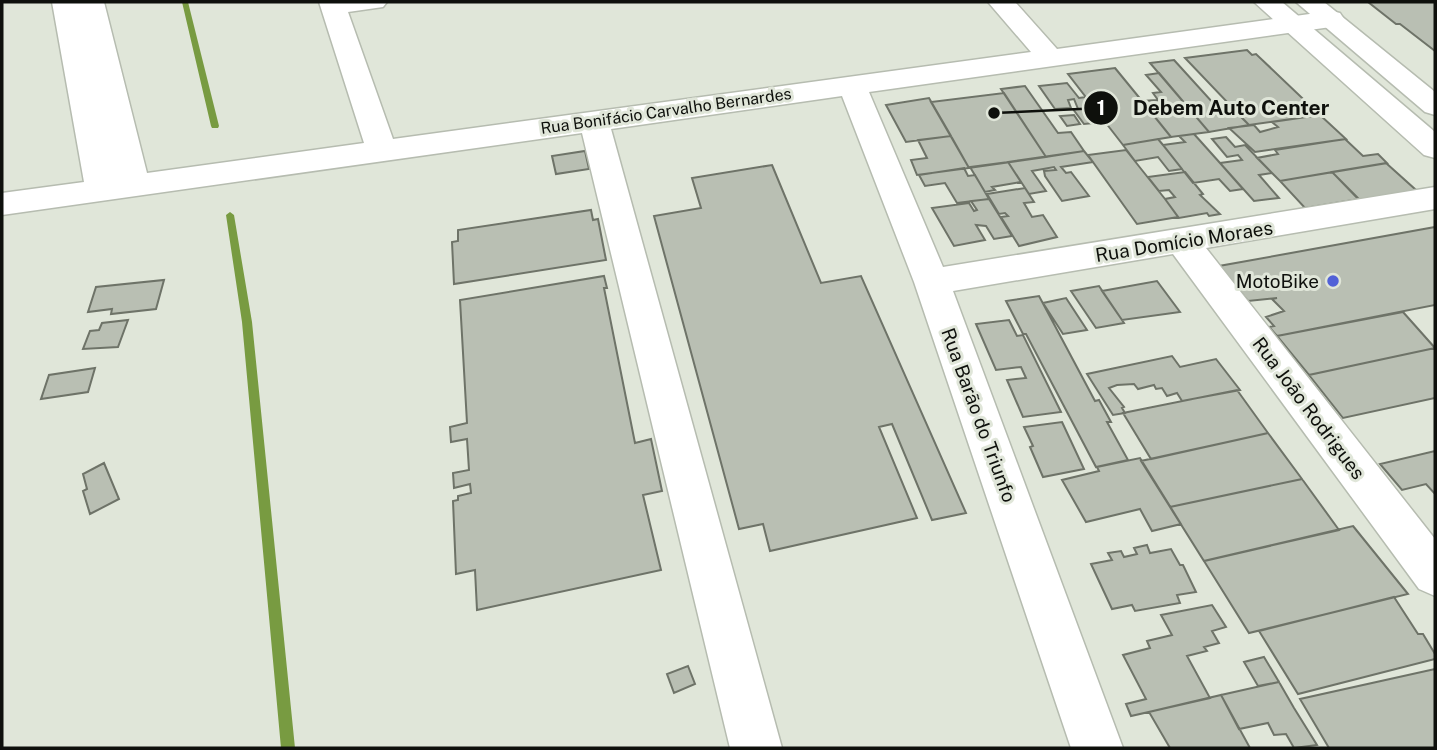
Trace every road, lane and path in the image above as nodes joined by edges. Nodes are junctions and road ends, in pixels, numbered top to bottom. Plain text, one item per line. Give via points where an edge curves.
1 (65, 2) edge
2 (91, 2) edge
3 (374, 2) edge
4 (1001, 2) edge
5 (1266, 2) edge
6 (333, 4) edge
7 (1301, 13) edge
8 (1050, 57) junction
9 (852, 85) junction
10 (1435, 106) edge
11 (594, 121) junction
12 (1435, 148) edge
13 (382, 151) junction
14 (134, 186) junction
15 (102, 190) junction
16 (1435, 198) edge
17 (2, 205) edge
18 (1183, 242) junction
19 (932, 282) junction
20 (1435, 574) edge
21 (756, 748) edge
22 (1097, 748) edge

1 - 15 street
2 - 14 street
3 - 6 street
4 - 8 street
5 - 7 street
6 - 13 street
7 - 8 street, Rua Bonifácio Carvalho Bernardes via 1233,35
7 - 10 street via 1331,19
7 - 12 street
8 - 9 street, Rua Bonifácio Carvalho Bernardes
9 - 11 street, Rua Bonifácio Carvalho Bernardes
9 - 19 street, Rua Barão do Triunfo
11 - 13 street, Rua Bonifácio Carvalho Bernardes
11 - 21 street
13 - 14 street, Rua Bonifácio Carvalho Bernardes
14 - 15 street, Rua Bonifácio Carvalho Bernardes
15 - 17 street, Rua Bonifácio Carvalho Bernardes
16 - 18 street, Rua Domício Moraes
18 - 19 street, Rua Domício Moraes
18 - 20 street, Rua João Rodrigues
19 - 22 street, Rua Barão do Triunfo

